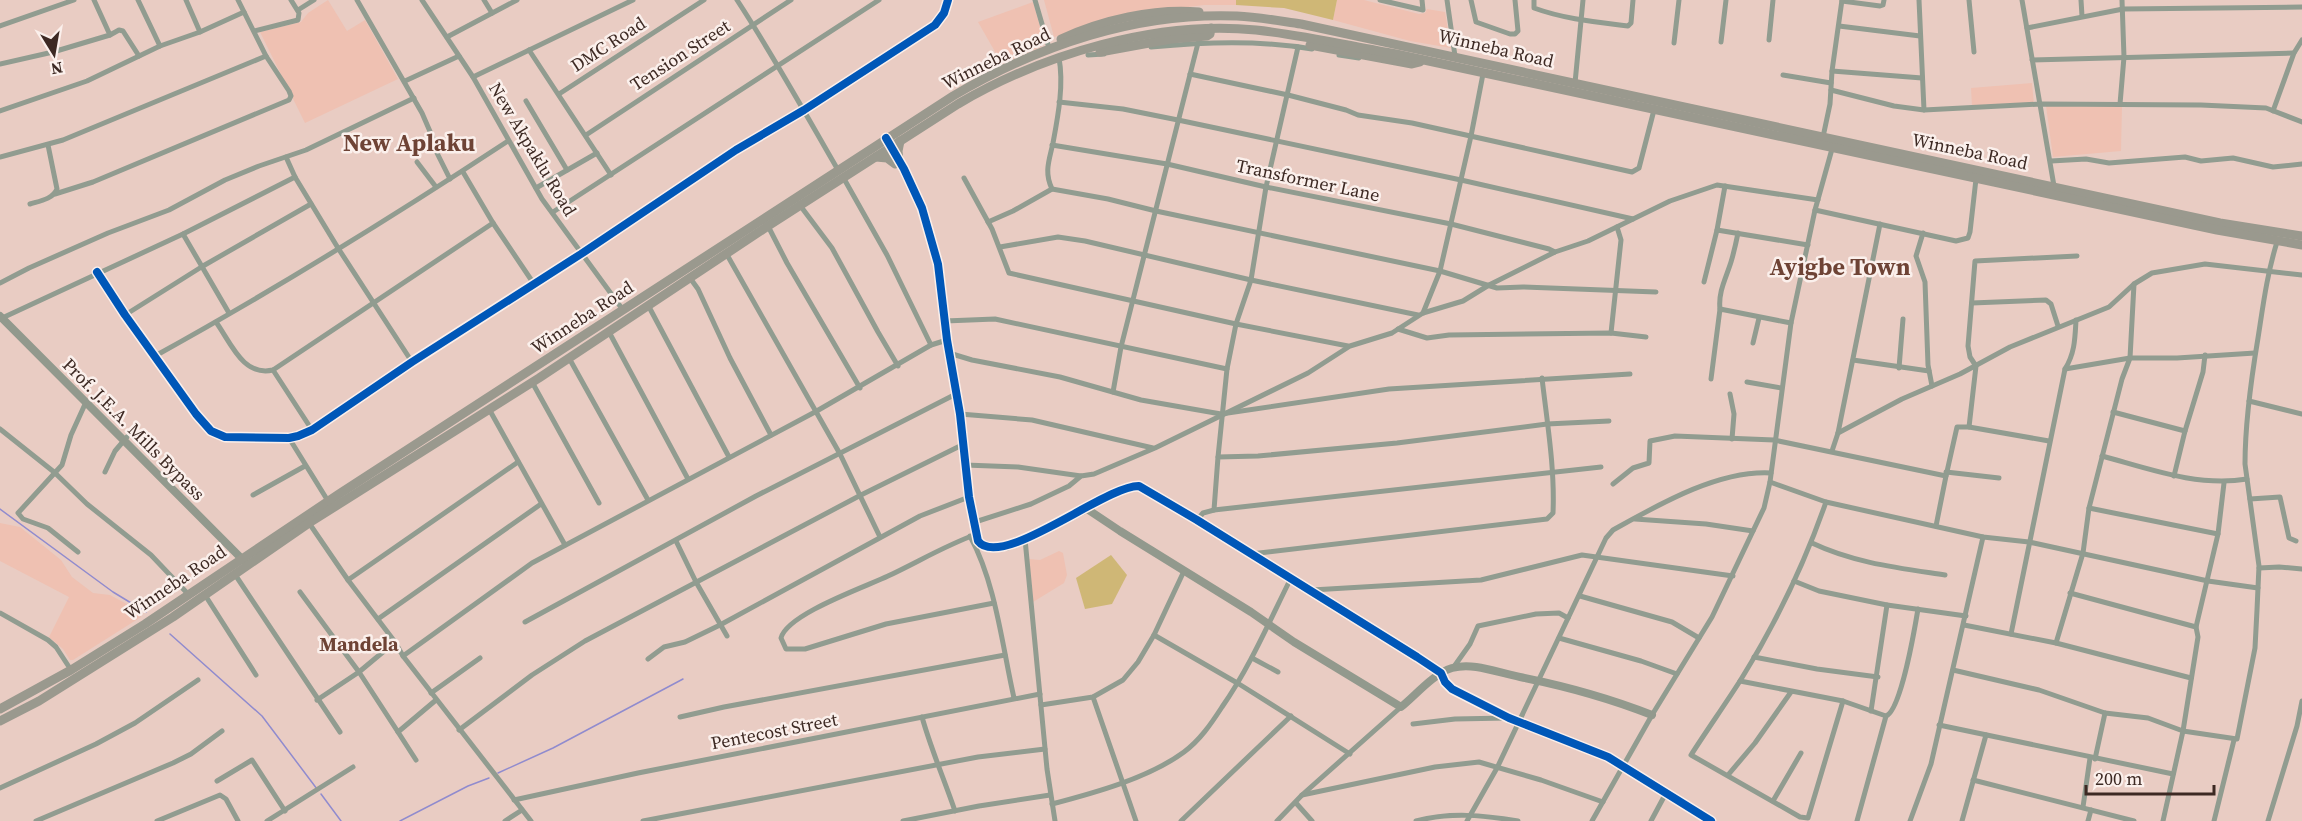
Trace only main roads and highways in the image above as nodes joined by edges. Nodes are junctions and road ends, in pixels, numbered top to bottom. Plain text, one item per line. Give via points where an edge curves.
1 (1381, 40) junction
2 (1050, 47) junction
3 (1060, 57) junction
4 (1422, 60) junction
5 (1656, 99) junction
6 (1643, 108) junction
7 (941, 109) junction
8 (1776, 126) junction
9 (1773, 136) junction
10 (900, 141) junction
11 (886, 145) junction
12 (876, 157) junction
13 (841, 173) junction
14 (798, 202) junction
15 (2302, 236) edge
16 (2302, 245) edge
17 (341, 498) junction
18 (244, 561) junction
19 (147, 627) junction
20 (0, 709) edge
21 (0, 721) edge

1 - 2 highway, Winneba Road via 1236,16 1138,24
1 - 4 highway via 1340,26 1289,16 1232,11 1226,17 1233,34 1413,64
1 - 5 highway, Winneba Road
2 - 3 highway via 1074,33 1142,15 1187,11 1211,16 1207,36 1171,39 1071,59
2 - 7 highway, Winneba Road via 972,85
3 - 4 highway, Winneba Road via 1113,42 1176,32 1237,29 1298,36
3 - 7 highway, Winneba Road
4 - 6 highway, Winneba Road
5 - 6 highway via 1651,107
5 - 8 highway, Winneba Road
6 - 9 highway, Winneba Road
7 - 10 highway, Winneba Road
7 - 11 highway, Winneba Road
8 - 9 highway
8 - 15 highway, Winneba Road via 2220,223
9 - 16 highway, Winneba Road
10 - 11 highway, Winneba Road
10 - 12 highway via 897,162
11 - 12 highway, Winneba Road
11 - 13 highway, Winneba Road
12 - 13 highway, Winneba Road
13 - 14 highway, Winneba Road
14 - 17 highway, Winneba Road via 623,310
14 - 17 highway, Winneba Road via 768,226 532,382
17 - 18 highway, Winneba Road via 309,523
17 - 18 highway, Winneba Road via 328,501
18 - 19 highway, Winneba Road
18 - 19 highway, Winneba Road via 205,595
19 - 20 highway, Winneba Road
19 - 21 highway, Winneba Road via 39,701

